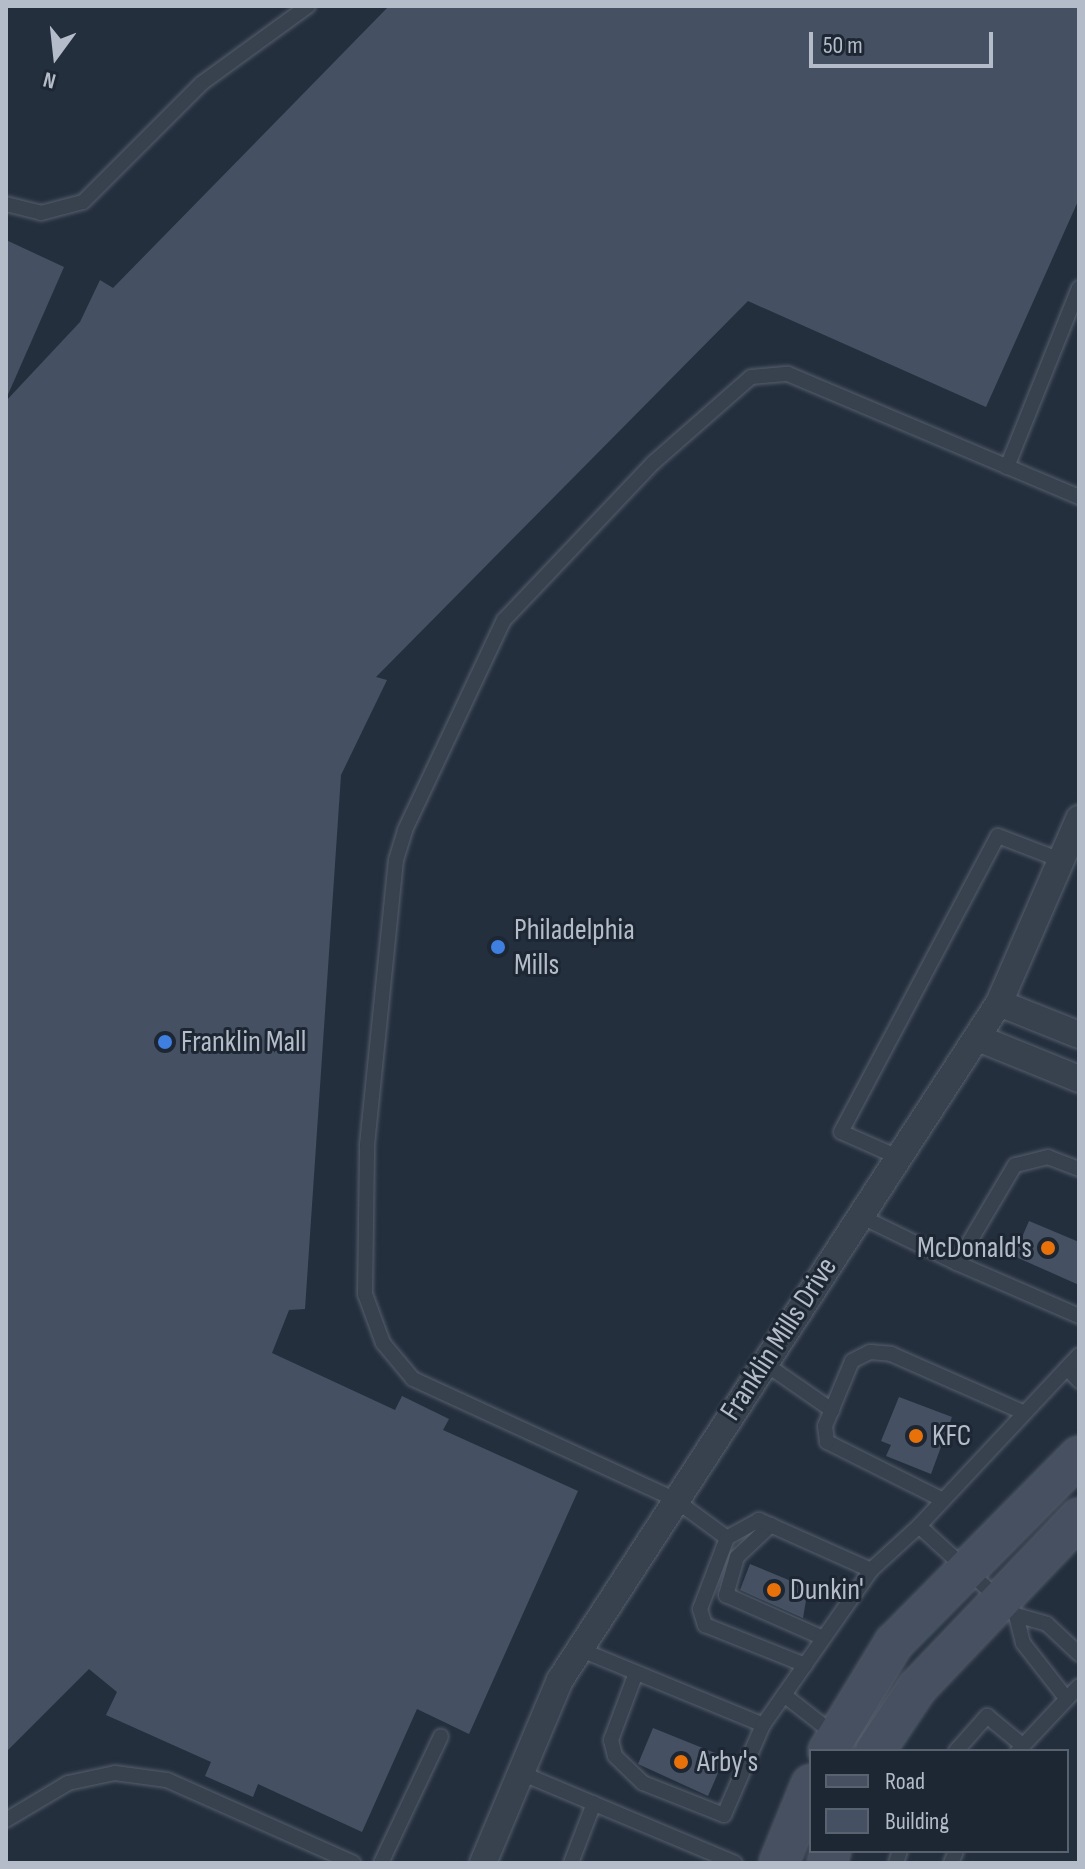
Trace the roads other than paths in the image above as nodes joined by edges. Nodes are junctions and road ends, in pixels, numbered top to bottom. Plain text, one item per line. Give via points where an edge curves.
1 (308, 6) edge
2 (6, 204) edge
3 (1079, 288) edge
4 (1007, 467) junction
5 (1079, 497) edge
6 (1078, 823) edge
7 (1063, 861) junction
8 (999, 1003) junction
9 (1079, 1035) edge
10 (978, 1038) junction
11 (1079, 1079) edge
12 (900, 1158) junction
13 (1079, 1169) edge
14 (860, 1216) junction
15 (957, 1263) junction
16 (1079, 1316) edge
17 (1079, 1355) edge
18 (764, 1363) junction
19 (1067, 1368) junction
20 (1079, 1381) edge
21 (832, 1410) junction
22 (1025, 1413) junction
23 (1079, 1456) edge
24 (674, 1499) junction
25 (943, 1500) junction
26 (1079, 1518) edge
27 (771, 1525) junction
28 (919, 1526) junction
29 (727, 1538) junction
30 (966, 1569) junction
31 (871, 1570) junction
32 (1008, 1608) junction
33 (823, 1638) junction
34 (579, 1649) junction
35 (1079, 1654) edge
36 (805, 1665) junction
37 (636, 1673) junction
38 (1079, 1686) edge
39 (784, 1695) junction
40 (1066, 1698) junction
41 (763, 1725) junction
42 (441, 1736) dead end
43 (832, 1743) edge
44 (1020, 1748) edge
45 (876, 1749) edge
46 (958, 1749) edge
47 (521, 1773) junction
48 (809, 1789) edge
49 (594, 1803) junction
50 (6, 1820) edge
51 (725, 1861) edge
52 (353, 1863) edge
53 (381, 1863) edge
54 (483, 1863) edge
55 (571, 1863) edge
56 (779, 1863) edge

1 - 2 lane via 202,83 83,202 41,213
3 - 4 lane
4 - 5 lane
4 - 24 lane via 788,374 751,377 653,463 504,620 405,830 396,860 367,1145 365,1294 383,1343 413,1379
6 - 7 street, Franklin Mills Drive
7 - 8 street, Franklin Mills Drive
7 - 12 lane via 998,836 841,1132
8 - 9 street
8 - 10 street, Franklin Mills Drive
10 - 11 street
10 - 12 street, Franklin Mills Drive
12 - 14 street, Franklin Mills Drive
13 - 15 lane via 1048,1157 1015,1165
14 - 15 lane
14 - 18 street, Franklin Mills Drive
15 - 16 lane
17 - 19 lane
18 - 21 lane
18 - 24 street, Franklin Mills Drive
19 - 20 lane
19 - 22 lane
21 - 22 lane via 852,1361 870,1352
21 - 25 lane via 825,1426 838,1453
22 - 25 lane
23 - 30 street
24 - 29 lane
24 - 34 street, Franklin Mills Drive
25 - 28 lane
26 - 32 street
27 - 29 lane via 759,1520
27 - 31 lane
27 - 33 lane via 737,1557 726,1595
28 - 30 lane
28 - 31 lane
29 - 36 lane via 700,1609 705,1625
30 - 32 lane
30 - 43 street via 894,1643
31 - 33 lane
32 - 35 lane via 1047,1624
32 - 40 lane via 1023,1643
32 - 45 street via 917,1688
33 - 36 lane
34 - 37 lane
34 - 47 street, Franklin Mills Drive
36 - 39 lane
37 - 41 lane
37 - 41 lane via 611,1740 620,1764 643,1783 724,1815
38 - 40 lane
39 - 41 lane
39 - 43 lane
40 - 44 lane
42 - 53 lane
44 - 46 lane via 987,1716
47 - 49 lane
47 - 54 street, Franklin Mills Drive
48 - 56 street
49 - 51 lane
49 - 55 lane
50 - 52 lane via 68,1783 128,1775 167,1780

